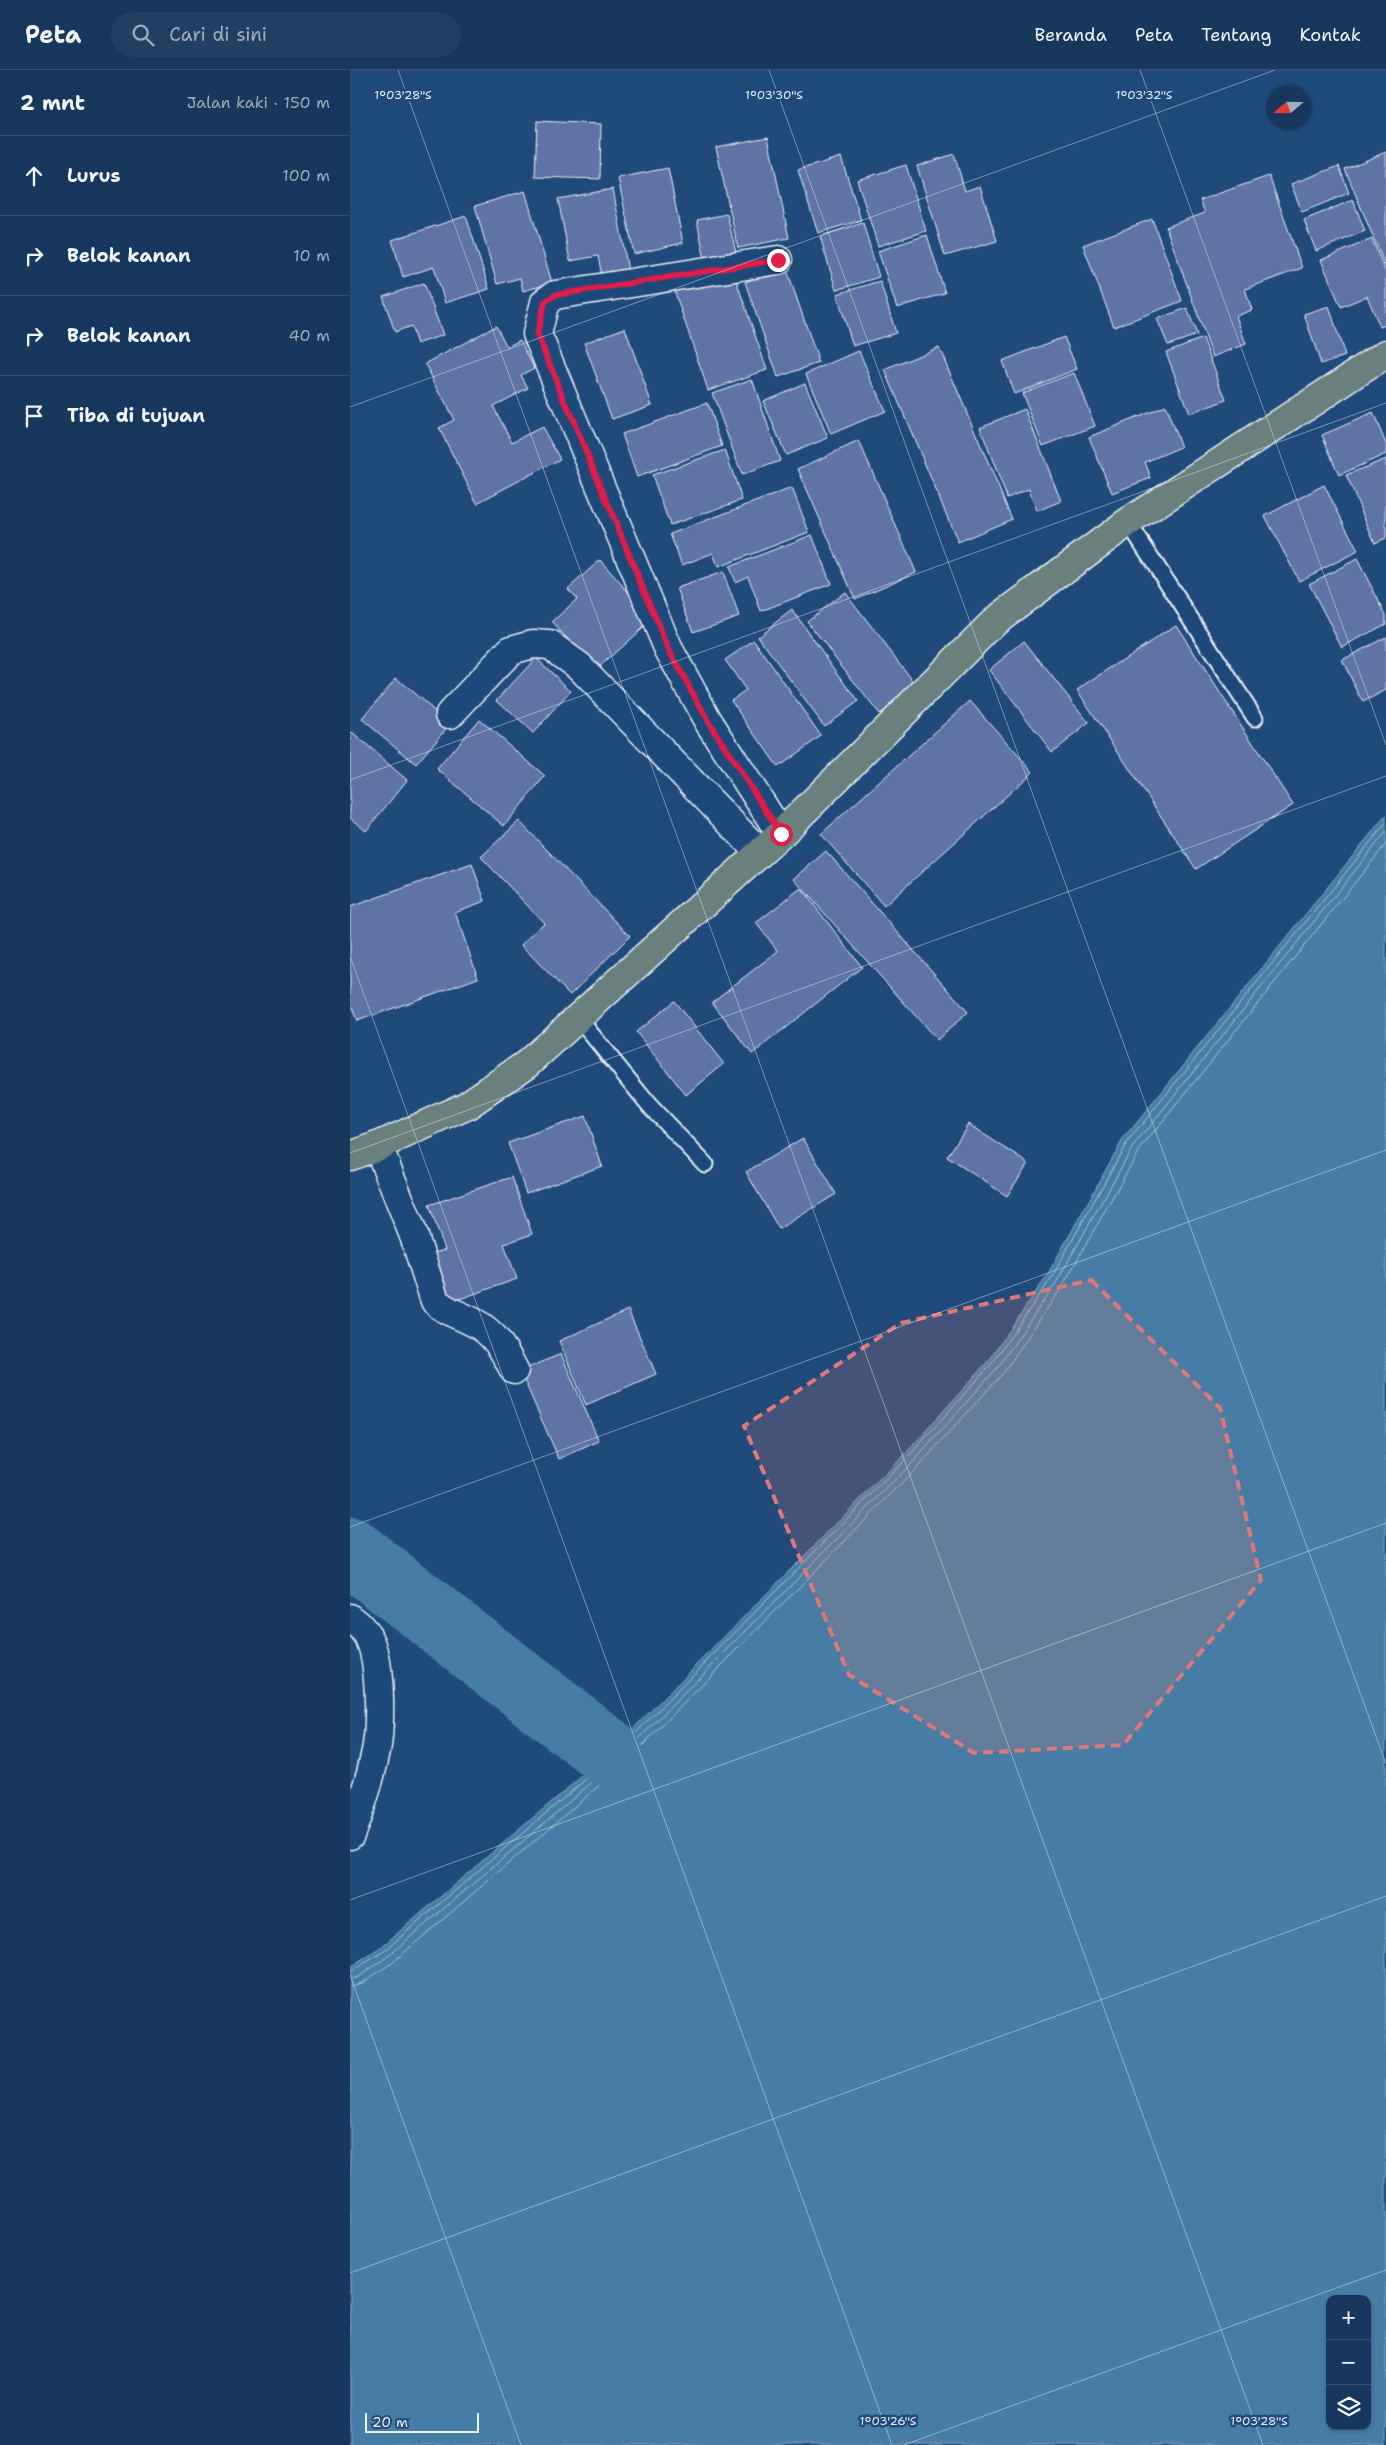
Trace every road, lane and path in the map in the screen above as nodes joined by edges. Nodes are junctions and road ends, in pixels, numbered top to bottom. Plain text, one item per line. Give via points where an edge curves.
1 (778, 260) dead end
2 (1386, 354) edge
3 (1128, 522) junction
4 (450, 714) dead end
5 (1255, 718) dead end
6 (781, 834) junction
7 (759, 852) junction
8 (579, 1019) junction
9 (378, 1146) junction
10 (350, 1156) edge
11 (705, 1164) dead end
12 (514, 1370) dead end
13 (350, 1618) edge
14 (350, 1835) edge

1 - 6 street via 555,295 545,302 537,334 668,648 708,721
2 - 3 highway
3 - 5 lane
3 - 6 highway via 996,620
4 - 7 street via 511,650 533,644 550,645 579,666
6 - 7 highway
7 - 8 highway
8 - 9 highway via 528,1064 466,1106
8 - 11 lane via 649,1105
9 - 10 highway
9 - 12 street via 414,1236 435,1301 486,1330 499,1342
13 - 14 street via 360,1625 373,1647 379,1688 377,1749 360,1812

